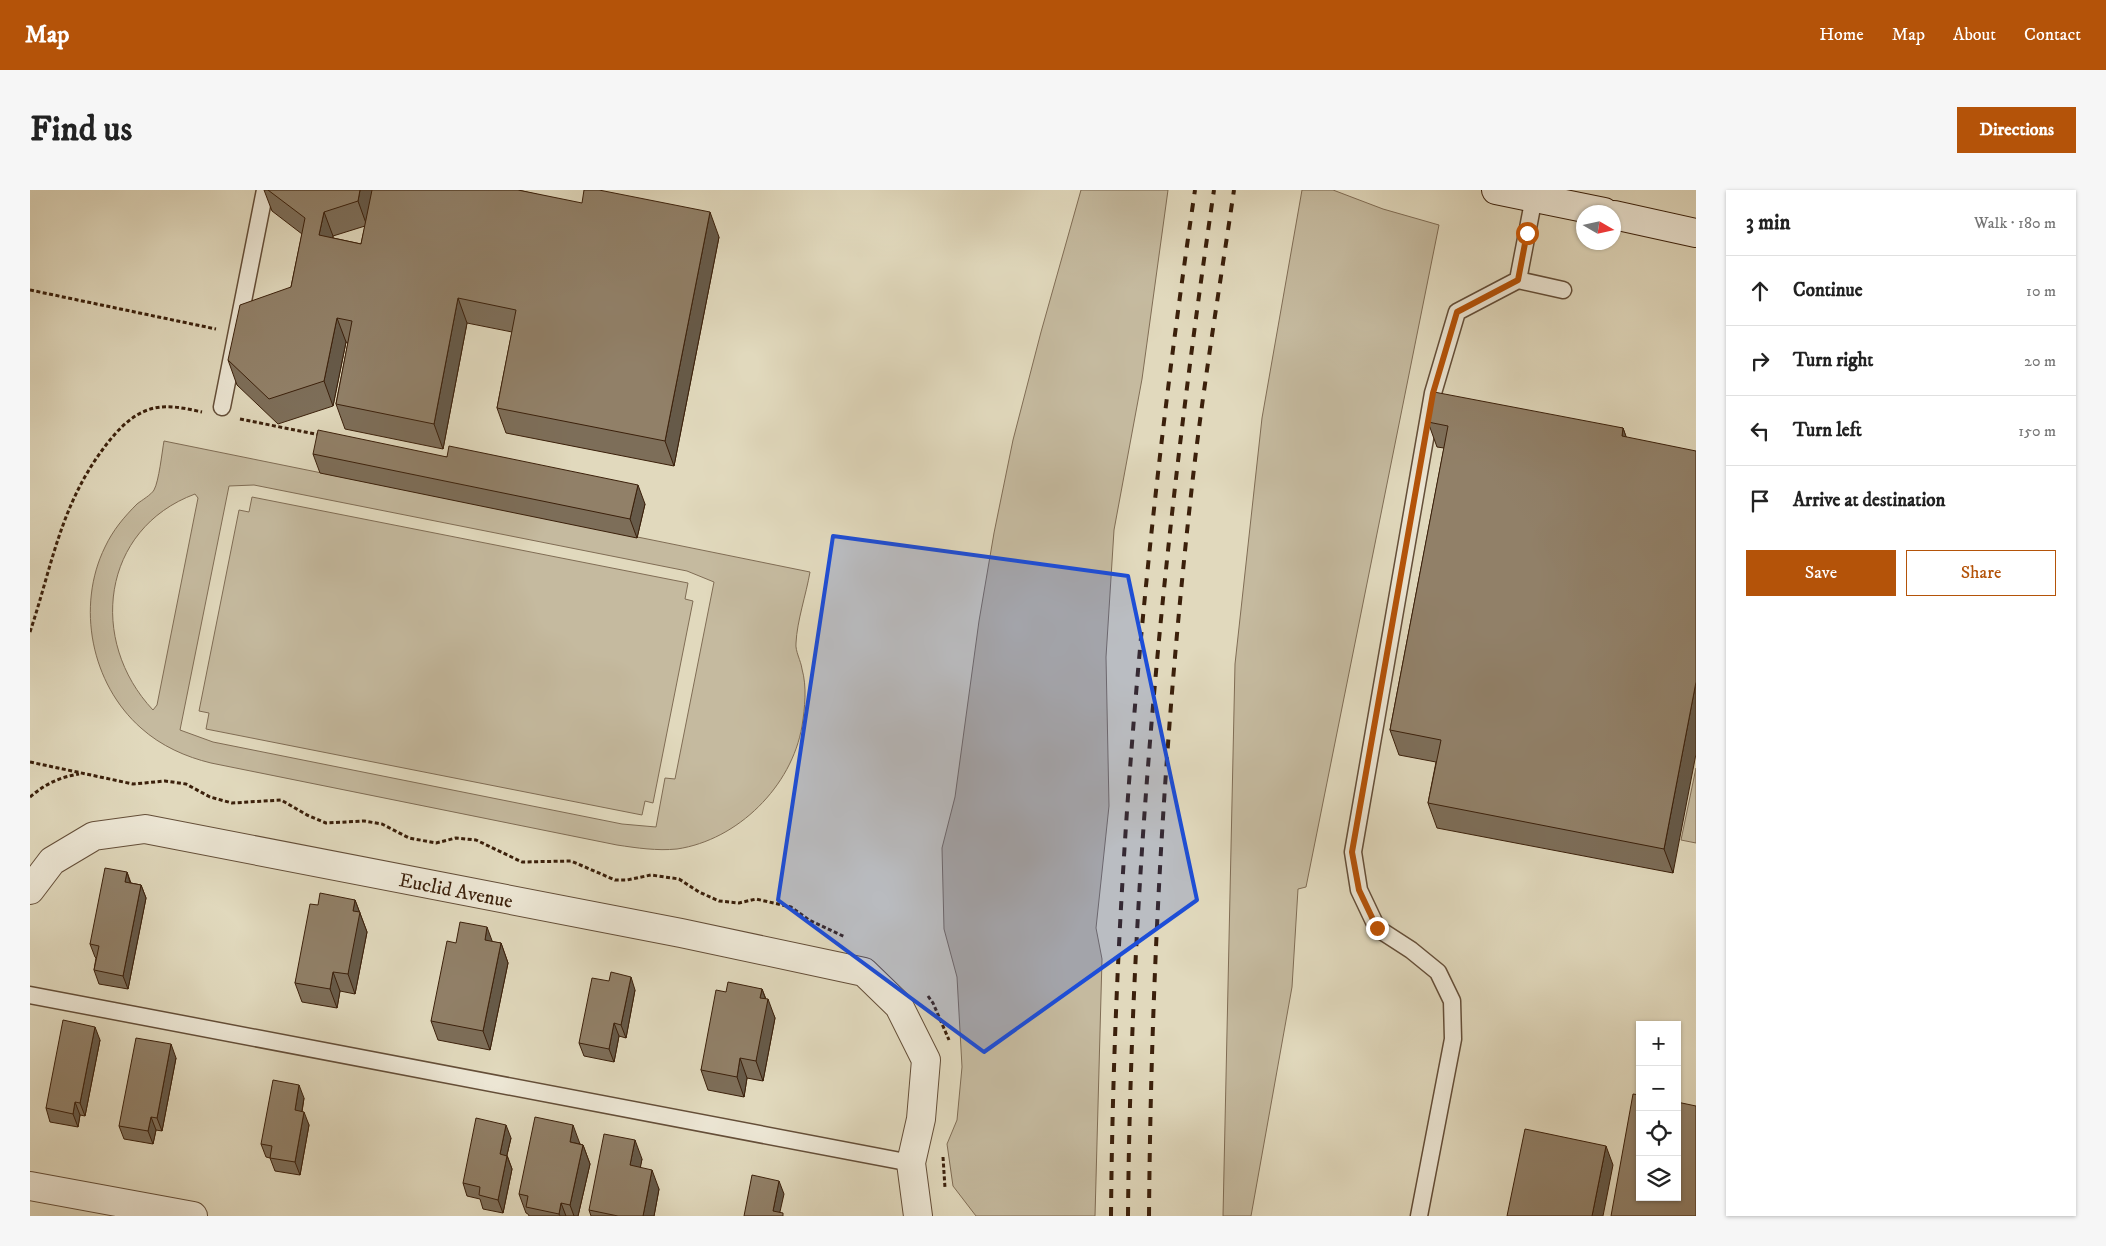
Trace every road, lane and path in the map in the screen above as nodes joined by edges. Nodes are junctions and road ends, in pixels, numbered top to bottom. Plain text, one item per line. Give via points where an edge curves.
1 (265, 190) edge
2 (1496, 190) edge
3 (1534, 197) junction
4 (1576, 206) edge
5 (1621, 216) edge
6 (1696, 233) edge
7 (1518, 280) junction
8 (30, 290) edge
9 (1563, 290) dead end
10 (236, 333) junction
11 (214, 410) joint
12 (236, 419) dead end
13 (322, 436) edge
14 (30, 632) edge
15 (82, 773) dead end
16 (30, 796) edge
17 (30, 890) edge
18 (30, 995) edge
19 (910, 1163) junction
20 (30, 1186) edge
21 (192, 1216) edge
22 (918, 1216) edge
23 (1419, 1216) edge

1 - 10 lane
2 - 3 street
3 - 4 street
3 - 7 lane
5 - 6 street
7 - 9 lane
7 - 23 lane via 1457,312 1433,393 1352,852 1359,890 1377,928 1438,972 1452,1000 1453,1039
8 - 10 path
10 - 11 lane
11 - 14 path via 156,408 134,418 111,438 72,500
12 - 13 path
15 - 16 path via 62,777
17 - 19 street, Euclid Avenue via 52,860 94,836 145,830 681,933 864,972 899,1006 926,1060 921,1119
18 - 19 lane
19 - 22 street
20 - 21 street

